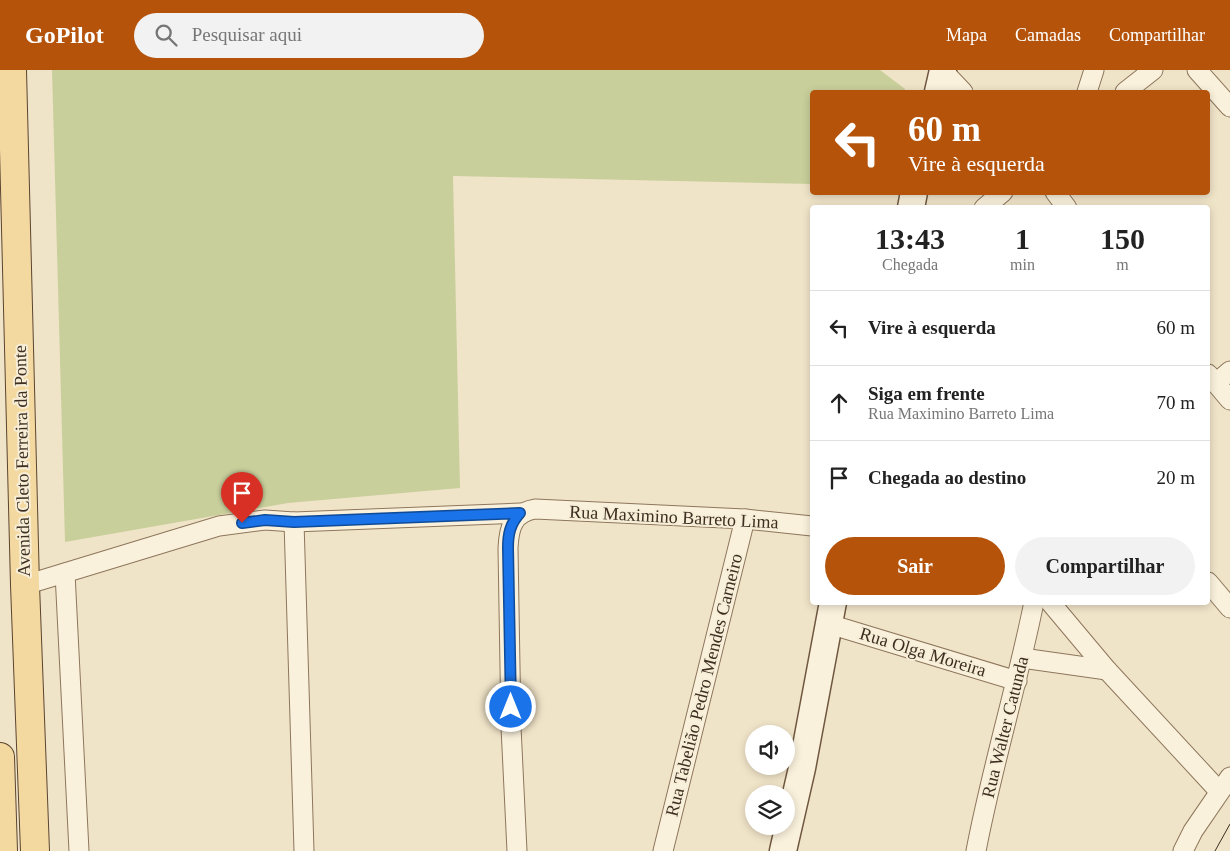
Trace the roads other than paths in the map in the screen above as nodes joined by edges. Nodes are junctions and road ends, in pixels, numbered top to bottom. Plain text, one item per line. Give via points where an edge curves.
1 (12, 70) edge
2 (1094, 70) edge
3 (1153, 70) edge
4 (1197, 70) edge
5 (941, 78) edge
6 (961, 90) edge
7 (1089, 90) edge
8 (1128, 90) edge
9 (1230, 108) edge
10 (999, 195) edge
11 (1057, 195) edge
12 (988, 205) edge
13 (1066, 205) edge
14 (1230, 370) edge
15 (1212, 378) edge
16 (1230, 400) edge
17 (527, 511) junction
18 (745, 518) junction
19 (294, 522) junction
20 (810, 526) edge
21 (65, 573) junction
22 (1210, 584) edge
23 (25, 585) junction
24 (1033, 605) edge
25 (1053, 605) edge
26 (1230, 608) edge
27 (831, 613) edge
28 (1022, 658) junction
29 (1107, 670) junction
30 (1017, 680) junction
31 (0, 757) edge
32 (1224, 784) edge
33 (3, 851) edge
34 (35, 851) edge
35 (79, 851) edge
36 (304, 851) edge
37 (518, 851) edge
38 (663, 851) edge
39 (783, 851) edge
40 (976, 851) edge
41 (1183, 851) edge

1 - 23 main road, Avenida Cleto Ferreira da Ponte
2 - 7 street
3 - 8 street
4 - 9 street
5 - 6 street
10 - 12 street
11 - 13 street
14 - 15 street
15 - 16 street
17 - 18 street, Rua Maximino Barreto Lima
17 - 19 street, Rua Maximino Barreto Lima
17 - 37 street via 513,521 508,533 511,727
18 - 20 street, Rua Maximino Barreto Lima
18 - 38 street, Rua Tabelião Pedro Mendes Carneiro
19 - 21 street via 265,520 219,526
19 - 36 street
21 - 23 street
21 - 35 street
22 - 26 street
23 - 34 main road, Avenida Cleto Ferreira da Ponte
24 - 28 street, Rua Walter Catunda
25 - 29 street
27 - 30 street, Rua Olga Moreira
27 - 39 main road
28 - 29 street
28 - 30 street, Rua Walter Catunda
29 - 32 street
30 - 40 street, Rua Walter Catunda via 986,798
31 - 33 main road
32 - 41 street

